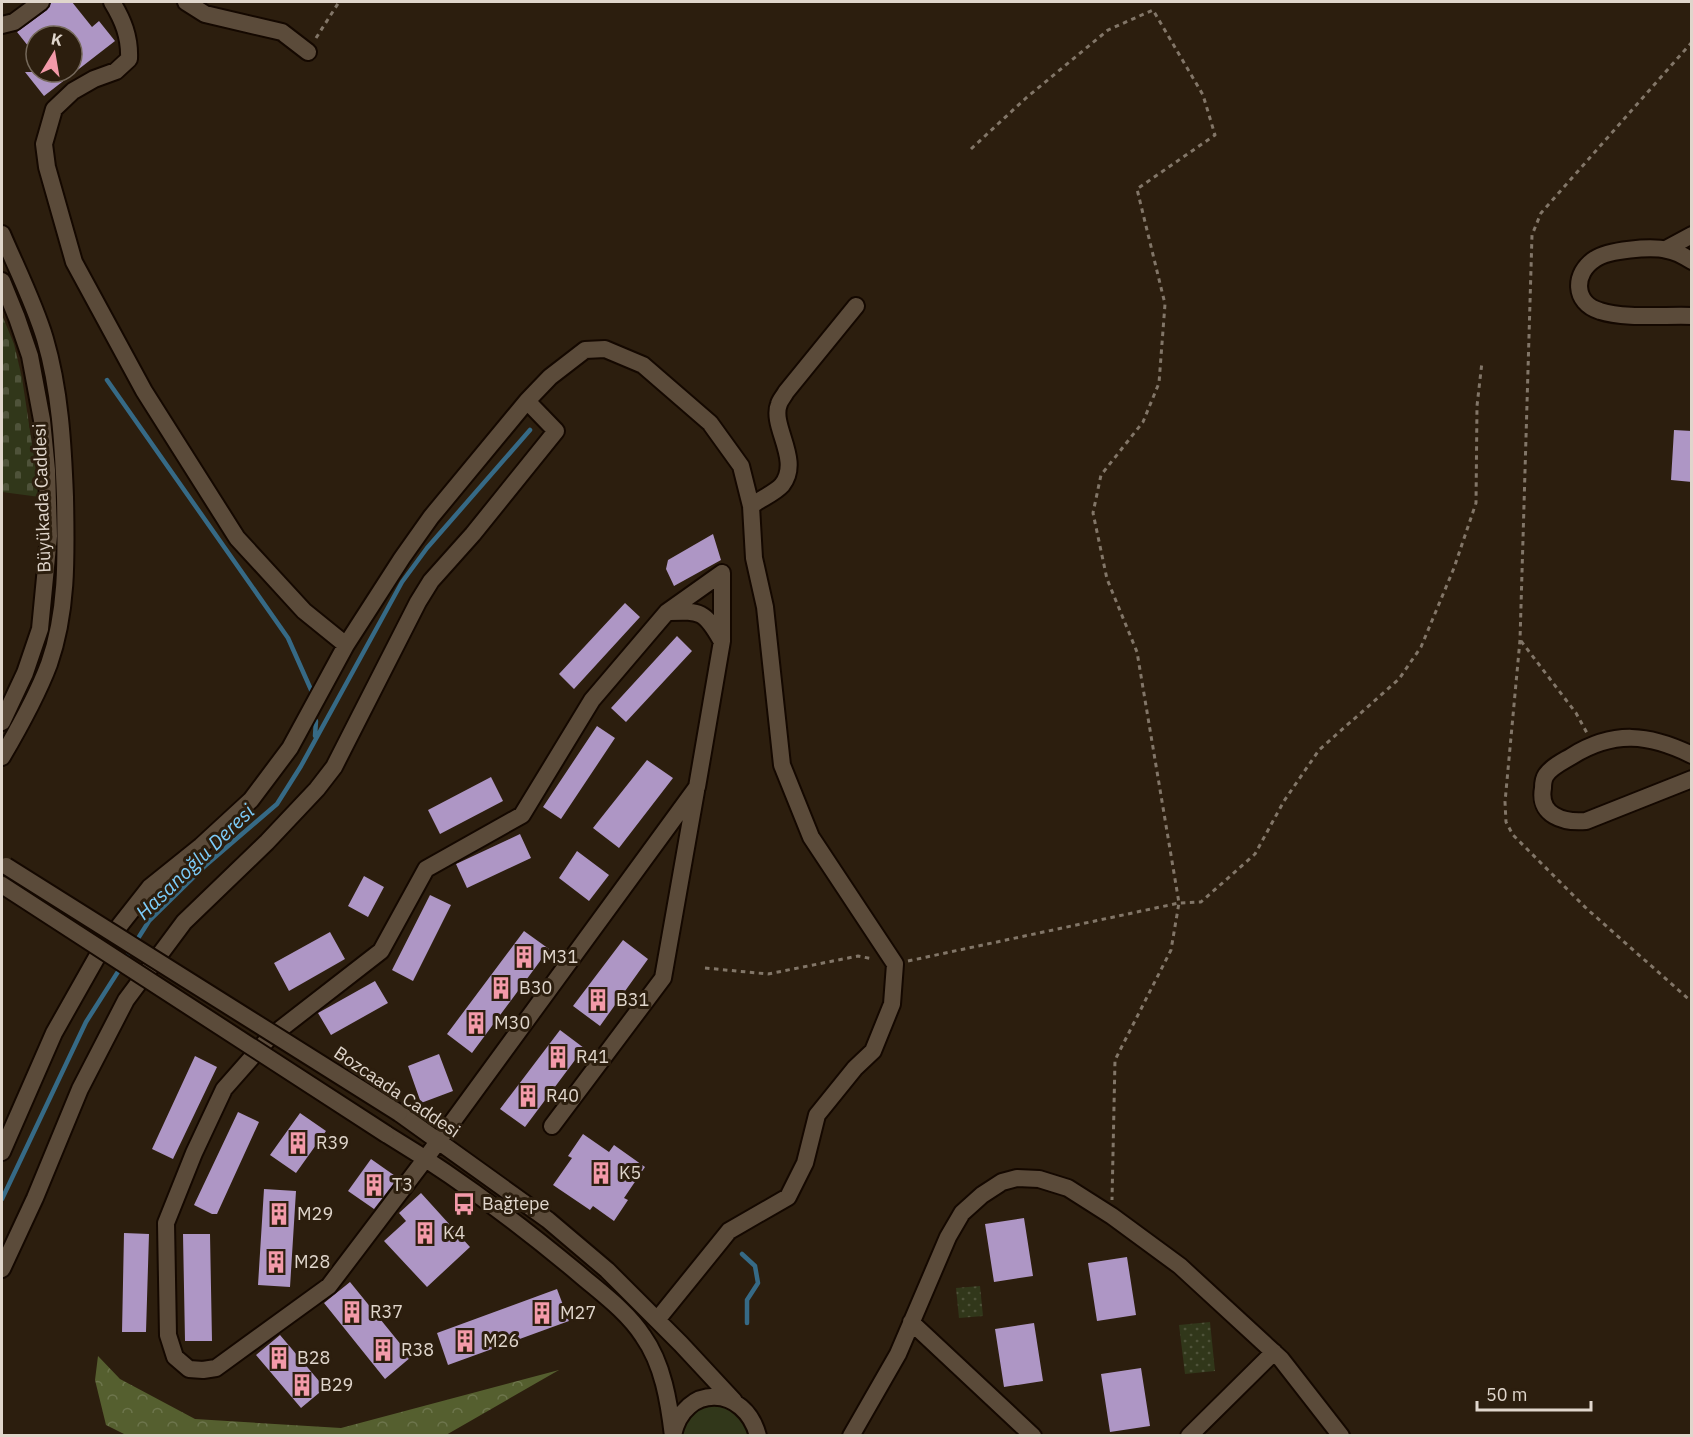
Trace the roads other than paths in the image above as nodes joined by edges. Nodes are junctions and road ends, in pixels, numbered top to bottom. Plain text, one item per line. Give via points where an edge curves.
1 (41, 2) edge
2 (112, 2) edge
3 (186, 2) edge
4 (2, 25) edge
5 (308, 52) road end
6 (2, 234) edge
7 (1692, 235) edge
8 (1666, 249) junction
9 (1692, 261) edge
10 (2, 281) edge
11 (856, 306) dead end
12 (1692, 316) edge
13 (527, 401) junction
14 (751, 506) junction
15 (667, 612) junction
16 (722, 641) junction
17 (346, 645) junction
18 (2, 722) edge
19 (1692, 754) edge
20 (2, 757) edge
21 (1692, 779) edge
22 (697, 787) junction
23 (4, 864) edge
24 (2, 885) edge
25 (552, 1126) dead end
26 (438, 1141) junction
27 (2, 1152) edge
28 (426, 1158) junction
29 (2, 1269) edge
30 (657, 1320) junction
31 (911, 1322) junction
32 (1274, 1352) junction
33 (734, 1401) junction
34 (756, 1428) edge
35 (673, 1436) edge
36 (770, 1436) edge
37 (851, 1436) edge
38 (1033, 1436) edge
39 (1189, 1436) edge
40 (1341, 1436) edge

1 - 4 street via 14,22
2 - 17 street via 130,44 129,59 116,71 94,79 66,97 54,109 44,144 74,262 144,391 237,538 304,611
3 - 5 street via 205,14 282,32
6 - 20 street, Büyükada Caddesi via 45,339 52,371 63,446 67,563 59,627 49,663
7 - 8 street
8 - 9 street
8 - 12 street via 1605,253 1585,267 1579,278 1581,298 1597,311 1612,314
10 - 18 street, Büyükada Caddesi via 30,356 42,420 49,536 40,629
11 - 14 street via 778,405 788,472 781,485
13 - 14 street via 585,350 605,349 643,365 710,423 741,466
13 - 17 street via 431,517
13 - 29 street via 556,431 431,581 328,774 267,842 184,922 126,1000 80,1089
14 - 30 street via 754,558 765,607 782,765 811,837 895,964 892,1004 873,1051 817,1115 805,1163 788,1197 729,1231
15 - 16 street via 703,614
15 - 16 street via 722,573
15 - 28 street via 592,700 522,815 426,869 381,951 269,1038 224,1089 166,1223 168,1335 175,1357 189,1369 216,1368 328,1286
16 - 22 street
17 - 27 street via 290,748 251,800 150,887 102,948 54,1033
19 - 21 street via 1645,737 1593,745 1554,766 1547,774 1542,797 1553,816 1567,821 1591,820
22 - 25 street via 663,978
22 - 26 street
23 - 26 street, Bozcaada Caddesi, bridge
24 - 28 street, bridge
26 - 28 street
26 - 30 street, Bozcaada Caddesi via 548,1220 607,1270
28 - 35 street via 552,1251 637,1328 662,1377
30 - 33 street, Bozcaada Caddesi
31 - 32 street via 948,1237 963,1213 1002,1182 1039,1179 1068,1188 1180,1266
31 - 37 street via 898,1354
31 - 38 street
32 - 39 street
32 - 40 street
33 - 34 street, Bozcaada Caddesi via 747,1412
33 - 35 street via 707,1397 693,1402 683,1412
34 - 36 street

